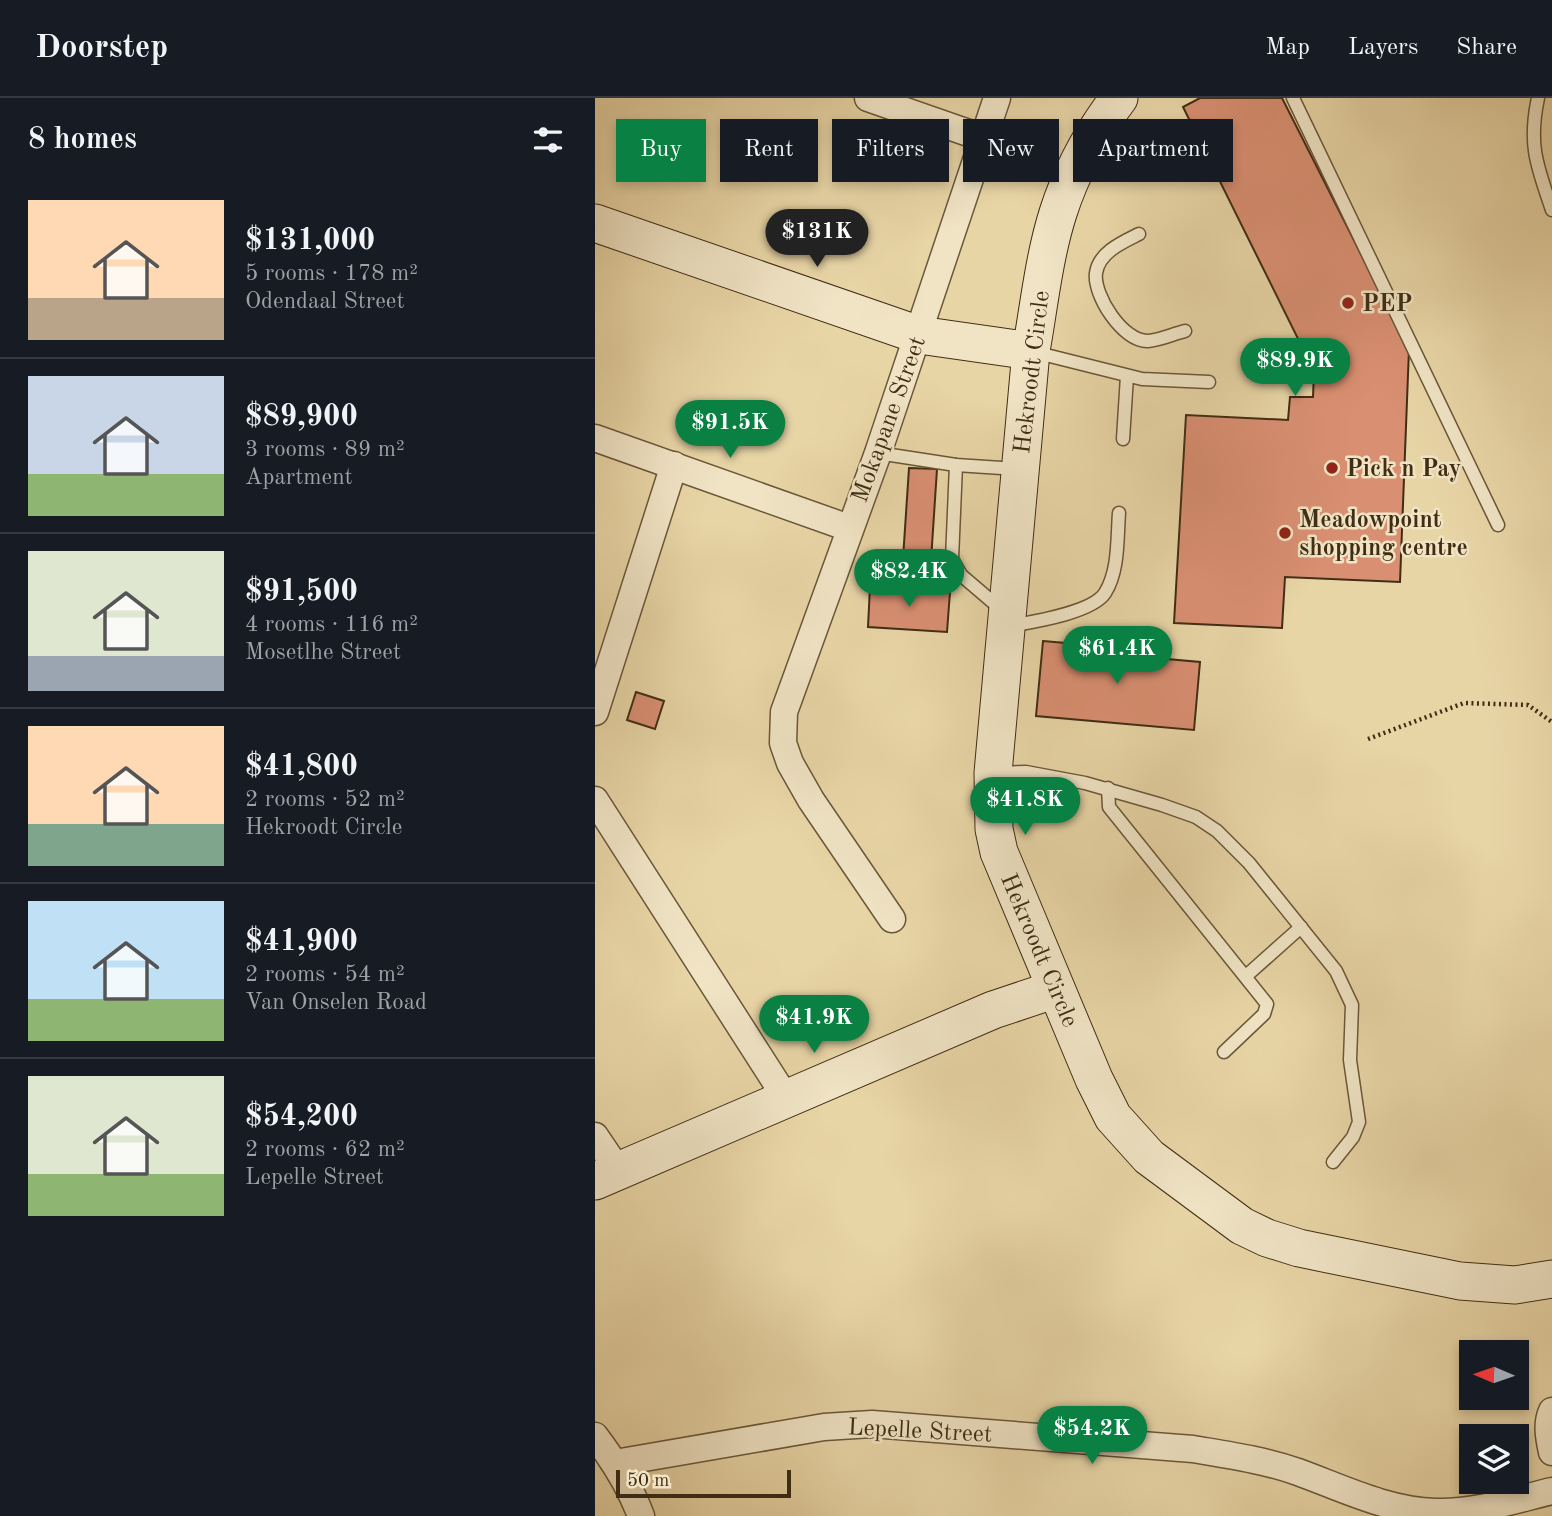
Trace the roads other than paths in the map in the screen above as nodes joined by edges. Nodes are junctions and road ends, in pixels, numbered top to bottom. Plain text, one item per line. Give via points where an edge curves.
1 (869, 98) edge
2 (997, 98) edge
3 (1119, 98) edge
4 (1293, 98) edge
5 (1538, 98) edge
6 (989, 119) edge
7 (963, 131) edge
8 (968, 182) edge
9 (1552, 210) edge
10 (595, 223) edge
11 (1139, 233) dead end
12 (1185, 331) dead end
13 (919, 335) junction
14 (1031, 351) junction
15 (1127, 376) junction
16 (1209, 382) dead end
17 (595, 438) edge
18 (1123, 439) dead end
19 (878, 453) junction
20 (956, 464) junction
21 (674, 466) junction
22 (1019, 469) junction
23 (1119, 513) dead end
24 (1499, 525) dead end
25 (849, 528) junction
26 (1005, 620) junction
27 (595, 712) edge
28 (993, 773) junction
29 (1108, 788) junction
30 (595, 800) edge
31 (892, 919) dead end
32 (1301, 927) junction
33 (1246, 976) junction
34 (1056, 989) junction
35 (1224, 1052) dead end
36 (786, 1098) junction
37 (595, 1136) edge
38 (1333, 1162) dead end
39 (606, 1175) edge
40 (1552, 1279) edge
41 (595, 1436) edge
42 (615, 1462) junction
43 (1552, 1491) edge
44 (641, 1516) edge

1 - 7 street
2 - 6 street, Mokapane Street
3 - 14 street, Hekroodt Circle via 1100,123 1058,212
4 - 24 lane
5 - 9 lane via 1533,150
8 - 13 street, Mokapane Street
10 - 13 street
11 - 12 lane via 1111,249 1096,272 1112,317 1124,333 1147,341
13 - 14 street
13 - 19 street, Mokapane Street
14 - 15 lane
14 - 22 street, Hekroodt Circle
15 - 16 lane via 1160,382
15 - 18 lane
17 - 21 street
19 - 20 lane
19 - 25 street, Mokapane Street
20 - 22 lane
20 - 26 lane via 952,559 961,575
21 - 25 street
21 - 27 street
22 - 26 street, Hekroodt Circle
23 - 26 lane via 1115,568 1104,595 1083,609
25 - 31 street, Mokapane Street via 785,712 783,743 811,800
26 - 28 street, Hekroodt Circle
28 - 29 lane via 1026,772
28 - 34 street, Hekroodt Circle via 999,852
29 - 32 lane via 1196,817 1217,831
29 - 33 lane via 1109,807
30 - 36 street
32 - 33 lane
32 - 38 lane via 1336,971 1352,1005 1350,1059 1359,1122
33 - 35 lane via 1267,1009
34 - 36 street via 993,1010
34 - 40 street, Hekroodt Circle via 1113,1117 1149,1157 1242,1226 1299,1248 1461,1280 1514,1284
36 - 39 street
37 - 39 street
41 - 42 street
42 - 43 street, Lepelle Street via 824,1427 872,1424 1226,1454 1294,1471 1381,1503 1436,1512 1468,1510
42 - 44 street

